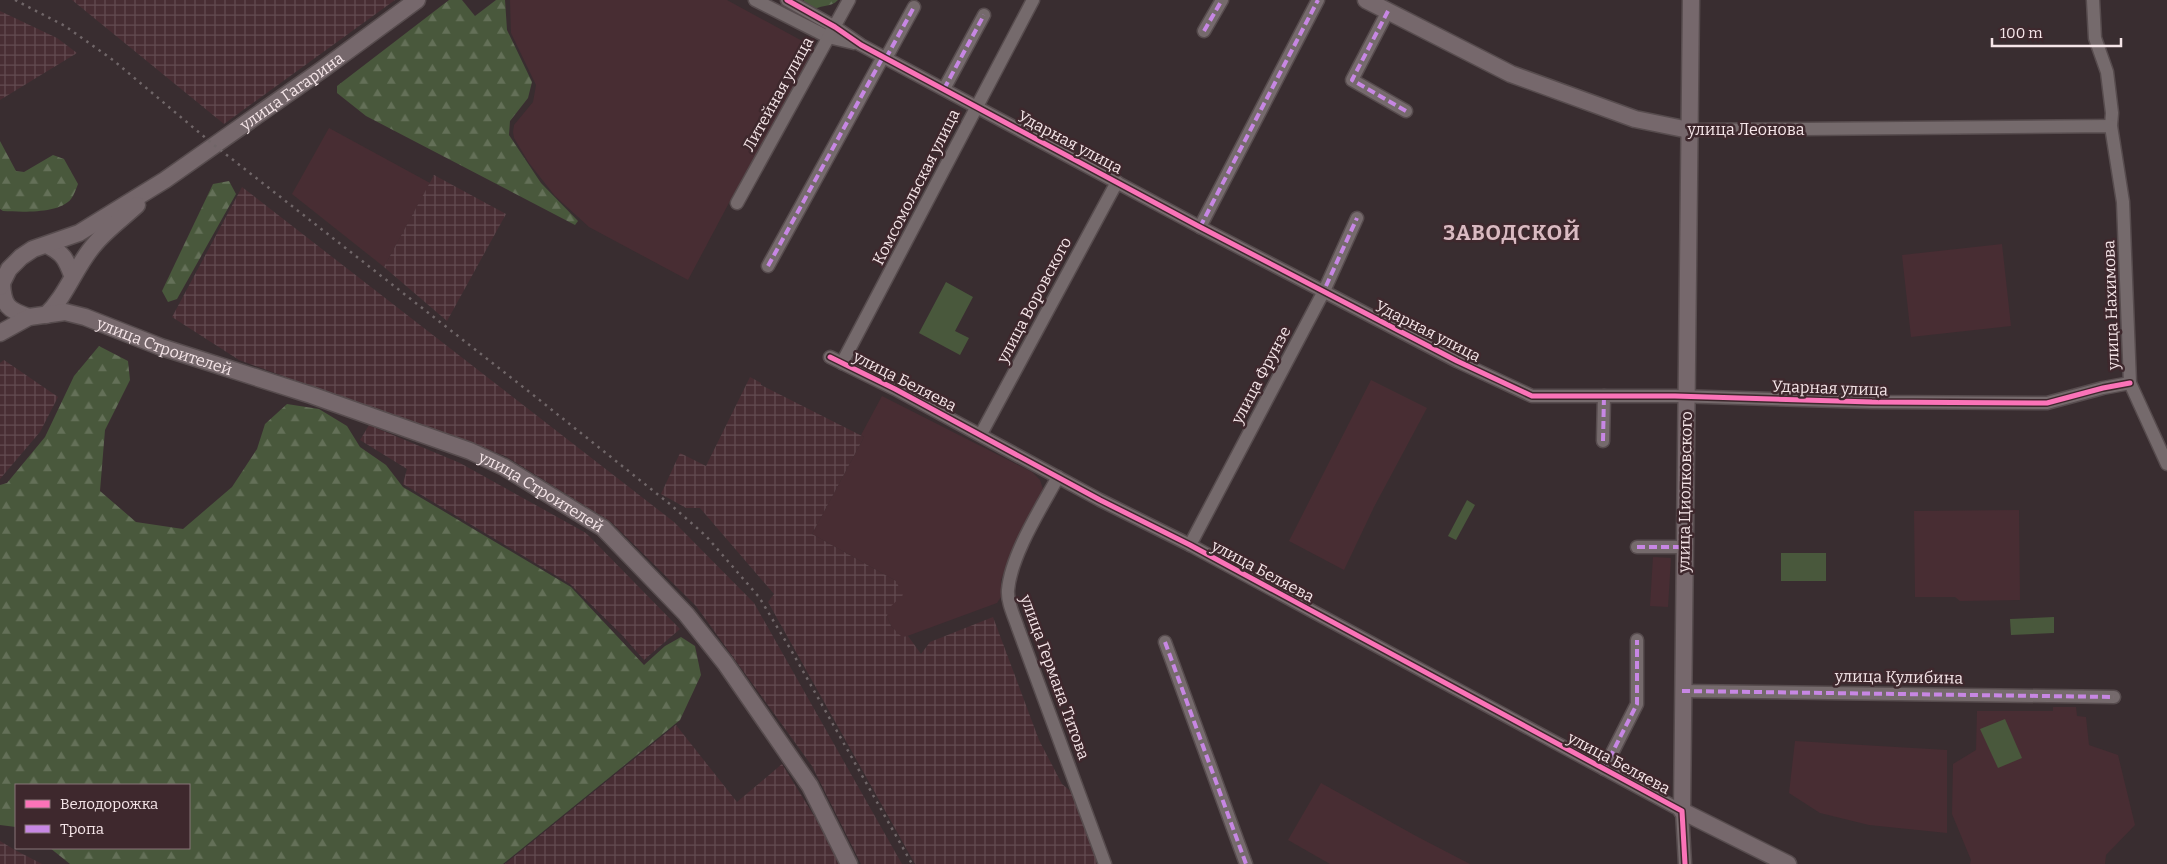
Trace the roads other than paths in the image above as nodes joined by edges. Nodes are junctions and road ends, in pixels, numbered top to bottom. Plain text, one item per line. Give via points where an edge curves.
1 (417, 0) edge
2 (755, 0) edge
3 (787, 0) edge
4 (849, 0) edge
5 (1033, 0) edge
6 (1222, 0) edge
7 (1318, 0) edge
8 (1366, 0) edge
9 (1691, 0) edge
10 (2093, 0) edge
11 (914, 7) dead end
12 (1388, 11) junction
13 (984, 15) dead end
14 (1204, 31) dead end
15 (832, 32) junction
16 (885, 57) junction
17 (944, 89) junction
18 (976, 106) junction
19 (1406, 111) dead end
20 (1689, 130) junction
21 (2111, 132) junction
22 (164, 180) junction
23 (1117, 182) junction
24 (737, 203) dead end
25 (1357, 218) dead end
26 (1200, 228) junction
27 (48, 245) junction
28 (768, 266) dead end
29 (70, 280) junction
30 (1, 285) edge
31 (1324, 291) junction
32 (46, 315) junction
33 (29, 317) junction
34 (85, 317) junction
35 (0, 333) edge
36 (830, 357) dead end
37 (842, 363) junction
38 (2130, 383) junction
39 (1604, 396) junction
40 (1686, 397) junction
41 (981, 434) junction
42 (1603, 441) dead end
43 (2167, 464) edge
44 (1058, 477) junction
45 (1190, 545) junction
46 (1637, 547) dead end
47 (1684, 547) junction
48 (1637, 640) dead end
49 (1165, 642) dead end
50 (1682, 691) junction
51 (2114, 697) dead end
52 (1604, 769) junction
53 (1682, 811) junction
54 (849, 864) edge
55 (1105, 864) edge
56 (1246, 864) edge
57 (1685, 864) edge
58 (1788, 864) edge

1 - 22 main road, улица Гагарина
2 - 15 street, Ударная улица
3 - 15 street, Ударная улица
4 - 15 street, Литейная улица
5 - 18 street, Комсомольская улица
6 - 14 street
7 - 26 street
8 - 12 main road, улица Леонова
9 - 20 main road, улица Циолковского
10 - 21 street, улица Нахимова via 2095,38 2108,72
11 - 16 street
12 - 19 street via 1352,80
12 - 20 main road, улица Леонова via 1511,74 1635,118
13 - 17 street
15 - 16 street, Ударная улица
15 - 24 street, Литейная улица
16 - 17 street, Ударная улица
16 - 28 street
17 - 18 street, Ударная улица
18 - 23 street, Ударная улица
18 - 37 street, Комсомольская улица
20 - 21 street, улица Леонова
20 - 40 main road, улица Циолковского
21 - 38 street, улица Нахимова via 2123,202
22 - 27 main road via 79,233
22 - 29 main road via 94,244
23 - 26 street, Ударная улица
23 - 41 street, улица Воровского
25 - 31 street, улица Фрунзе
26 - 31 street, Ударная улица
27 - 29 main road via 67,261
27 - 30 main road via 21,257
29 - 32 main road via 59,303
29 - 34 main road via 74,302
30 - 33 main road via 3,298 12,311
31 - 39 street, Ударная улица via 1522,392 1549,397
31 - 45 street, улица Фрунзе
32 - 33 main road
32 - 34 main road, улица Строителей via 65,312
33 - 35 main road
34 - 54 main road, улица Строителей via 161,347 470,451 504,467 603,528 686,614 725,663 810,786
36 - 37 street, улица Беляева
37 - 41 street, улица Беляева
38 - 40 street, Ударная улица via 2047,403
38 - 43 street, улица Нахимова
39 - 40 street, Ударная улица
39 - 42 street
40 - 47 main road, улица Циолковского
41 - 44 street, улица Беляева
44 - 45 street, улица Беляева
44 - 55 street, улица Германа Титова via 1031,526 1017,558 1008,591 1018,628
45 - 52 street, улица Беляева
46 - 47 street
47 - 50 main road, улица Циолковского
48 - 52 street via 1637,704
49 - 56 street
50 - 51 street, улица Кулибина
50 - 53 main road, улица Циолковского
52 - 53 street, улица Беляева
53 - 57 street, улица Циолковского
53 - 58 main road, улица Беляева

